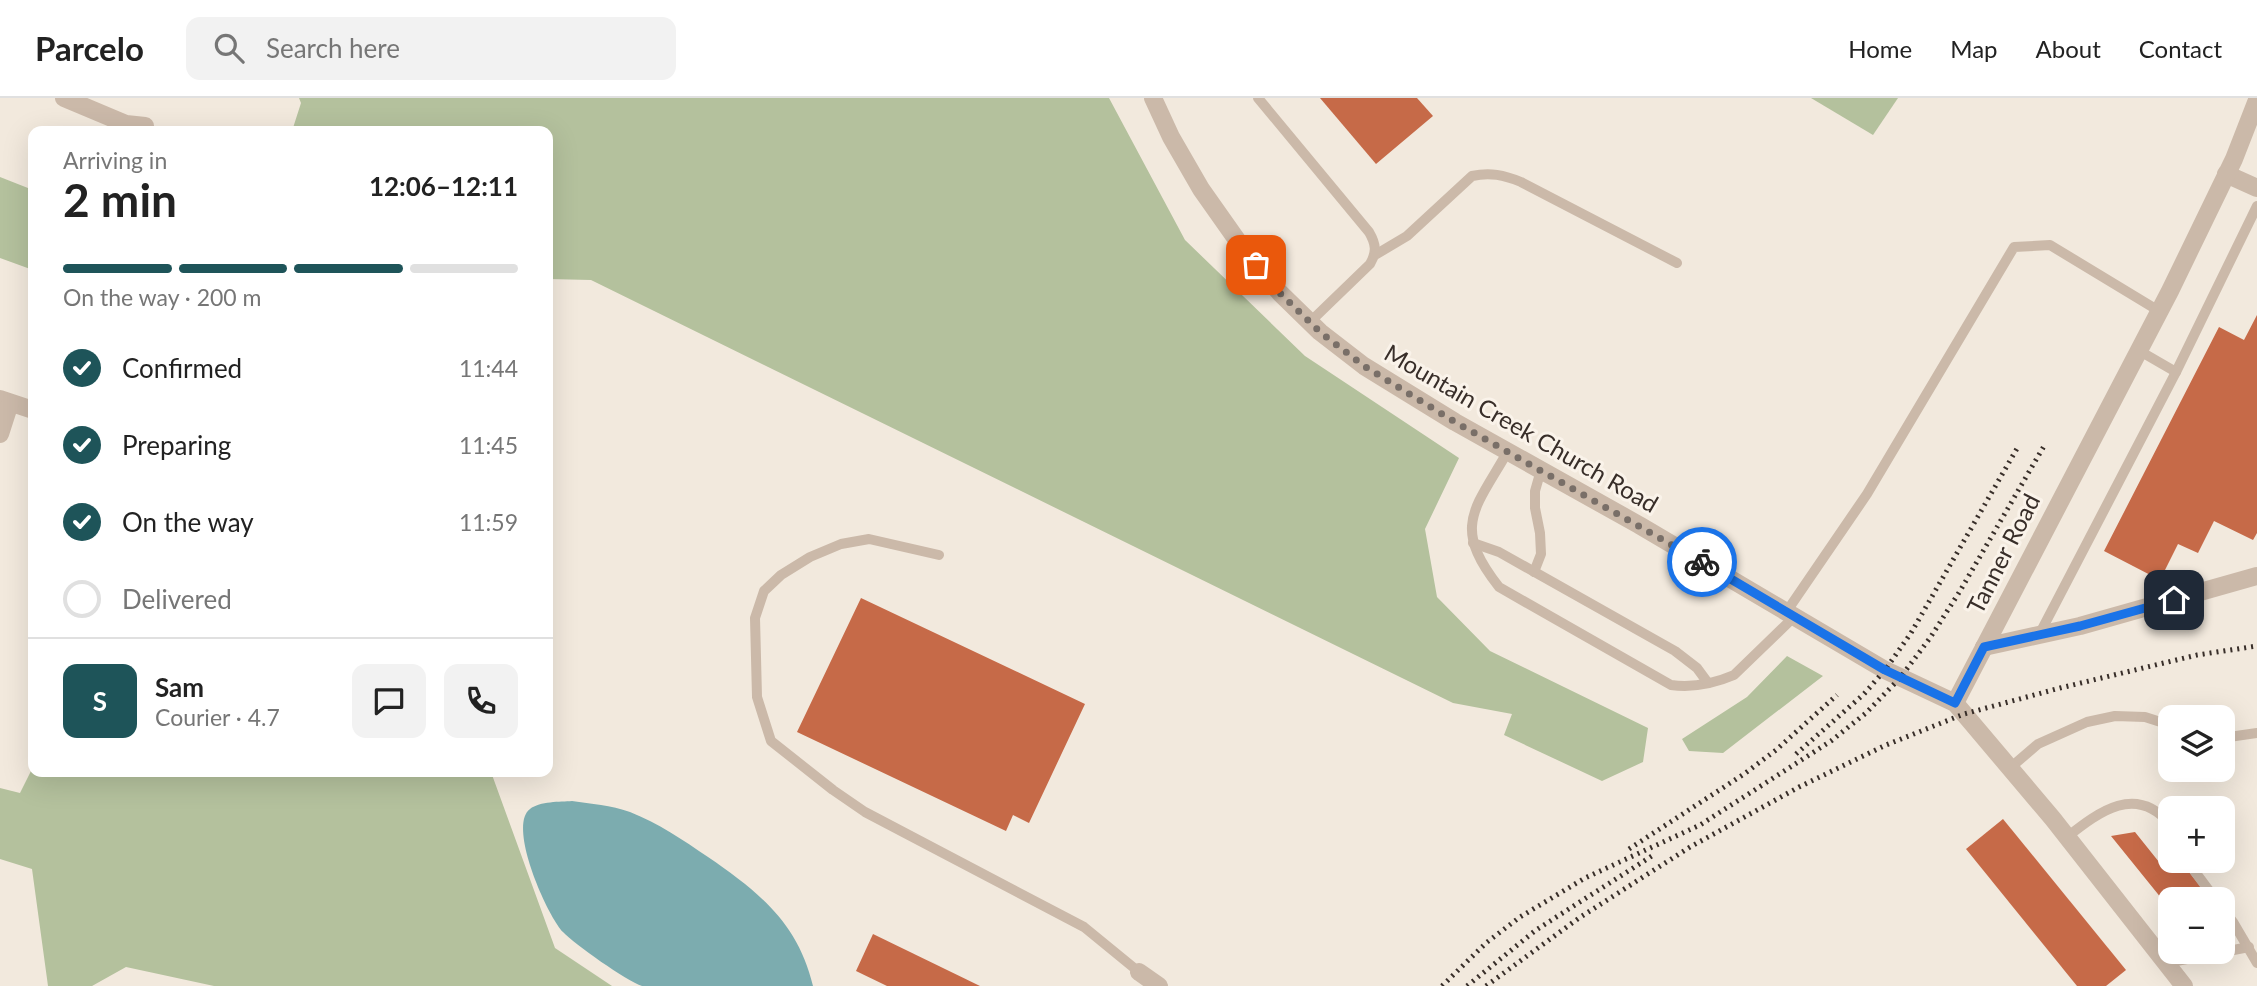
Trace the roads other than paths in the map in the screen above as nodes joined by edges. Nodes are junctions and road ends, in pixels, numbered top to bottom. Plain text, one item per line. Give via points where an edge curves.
1 (64, 98) edge
2 (1153, 98) edge
3 (1258, 98) edge
4 (2257, 100) edge
5 (145, 126) dead end
6 (2227, 174) junction
7 (2257, 188) edge
8 (2257, 206) edge
9 (1376, 255) junction
10 (1677, 263) dead end
11 (2159, 311) junction
12 (1310, 322) junction
13 (2138, 351) junction
14 (2176, 372) junction
15 (5, 401) edge
16 (28, 408) edge
17 (0, 434) edge
18 (1508, 451) junction
19 (1541, 470) junction
20 (1473, 544) junction
21 (939, 555) dead end
22 (1534, 572) junction
23 (2257, 576) edge
24 (1791, 613) junction
25 (2039, 635) junction
26 (1984, 647) junction
27 (1708, 683) junction
28 (1955, 703) junction
29 (2158, 721) edge
30 (2257, 733) edge
31 (2235, 736) edge
32 (2010, 768) junction
33 (2158, 812) edge
34 (2067, 837) junction
35 (2235, 927) edge
36 (2249, 947) junction
37 (2235, 950) edge
38 (2158, 954) edge
39 (2257, 963) edge
40 (2166, 964) edge
41 (1139, 972) joint
42 (1158, 986) edge
43 (2183, 986) edge

1 - 5 street via 126,124
2 - 12 street, Mountain Creek Church Road via 1200,190 1244,250
3 - 9 lane via 1369,232
4 - 6 street, Tanner Road
6 - 7 street
6 - 11 street, Tanner Road
8 - 14 lane
9 - 10 lane via 1407,236 1472,176 1486,173 1521,182
9 - 12 lane
11 - 13 street, Tanner Road
11 - 24 lane via 2050,245 2014,247
12 - 18 street, Mountain Creek Church Road via 1364,366
13 - 14 lane
13 - 26 street, Tanner Road
14 - 25 lane
15 - 16 street
15 - 17 street
18 - 19 street, Mountain Creek Church Road
18 - 20 lane via 1473,512
19 - 22 lane via 1535,492 1541,554
19 - 24 street, Mountain Creek Church Road
20 - 22 lane via 1499,552
20 - 27 lane via 1499,587 1671,685 1689,688
21 - 41 lane via 869,539 841,544 810,556 764,591 755,618 757,697 771,741 865,811 1084,927
22 - 27 lane via 1675,651
23 - 25 street
24 - 27 lane via 1744,668
24 - 28 street, Mountain Creek Church Road via 1885,670
25 - 26 street
26 - 28 street, Tanner Road
28 - 32 street
29 - 32 lane via 2115,716 2087,722 2038,744
30 - 31 lane
32 - 34 street
33 - 34 lane via 2128,803 2113,806
34 - 38 street
35 - 36 lane
36 - 37 lane
36 - 39 lane
40 - 43 street
41 - 42 street

